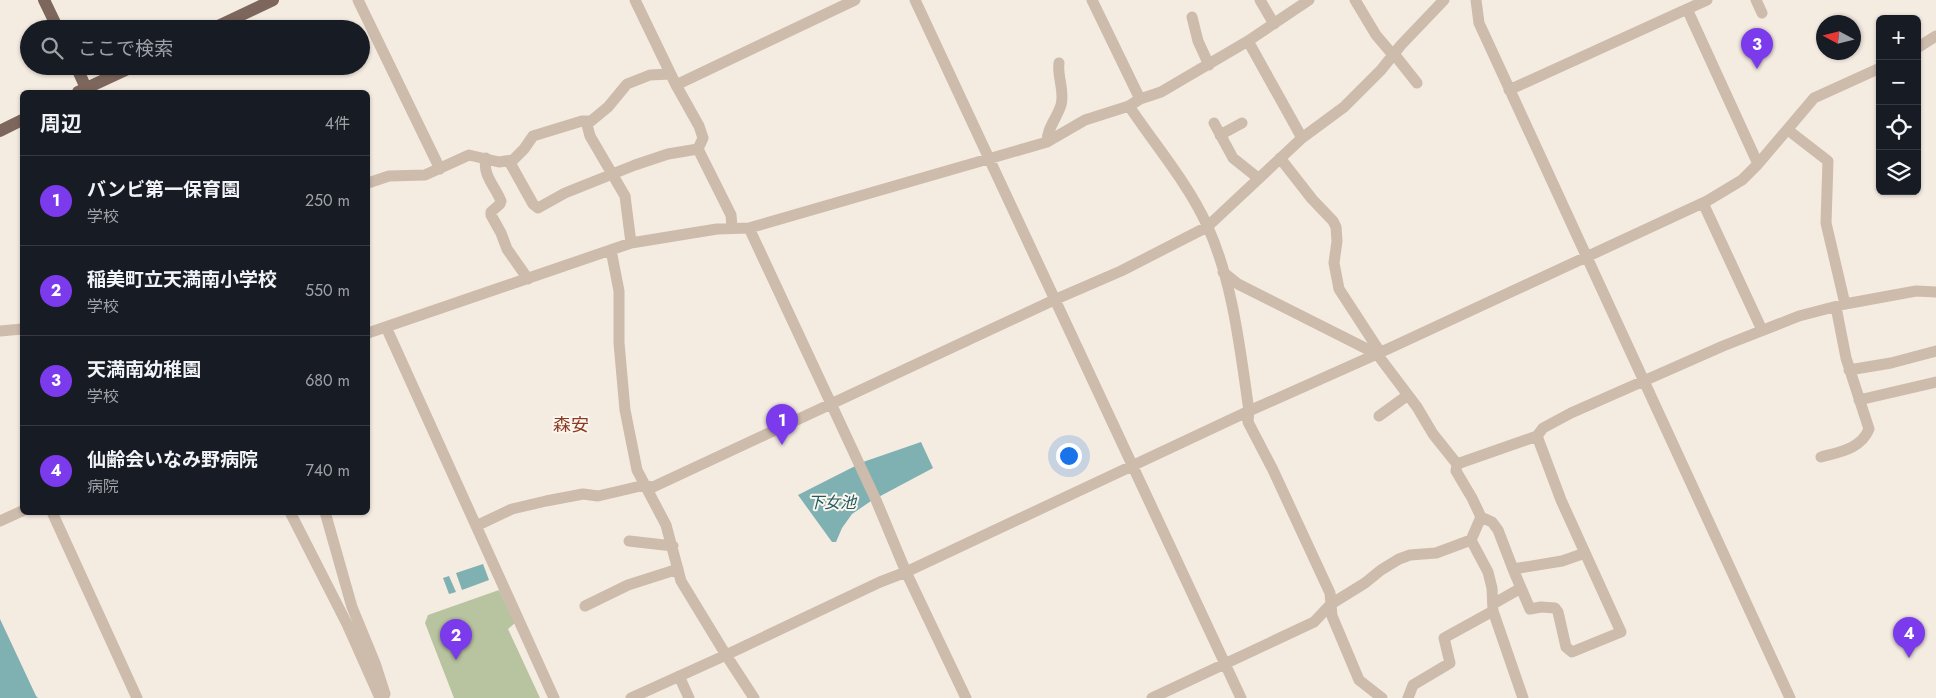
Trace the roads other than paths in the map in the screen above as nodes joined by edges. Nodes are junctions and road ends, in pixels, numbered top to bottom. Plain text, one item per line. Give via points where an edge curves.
1 (44, 0) edge
2 (273, 0) edge
3 (358, 0) edge
4 (635, 0) edge
5 (854, 0) edge
6 (915, 0) edge
7 (1092, 0) edge
8 (1260, 0) edge
9 (1309, 0) edge
10 (1355, 0) edge
11 (1444, 0) edge
12 (1476, 0) edge
13 (1707, 0) edge
14 (1756, 0) edge
15 (1687, 9) junction
16 (1762, 13) dead end
17 (1192, 17) dead end
18 (54, 20) edge
19 (231, 20) edge
20 (368, 20) edge
21 (1274, 24) junction
22 (370, 25) edge
23 (1936, 36) edge
24 (1248, 41) junction
25 (1921, 45) edge
26 (1393, 54) junction
27 (1059, 63) dead end
28 (1208, 65) junction
29 (1876, 70) edge
30 (670, 74) junction
31 (79, 75) edge
32 (116, 75) edge
33 (1417, 82) dead end
34 (676, 85) junction
35 (84, 90) edge
36 (86, 90) edge
37 (1509, 90) junction
38 (1140, 99) junction
39 (1129, 106) junction
40 (586, 120) junction
41 (20, 121) edge
42 (1214, 123) dead end
43 (1242, 123) dead end
44 (0, 130) edge
45 (1788, 130) junction
46 (1220, 135) junction
47 (1302, 138) junction
48 (1047, 142) junction
49 (698, 149) junction
50 (486, 158) junction
51 (1280, 158) junction
52 (990, 159) junction
53 (509, 161) junction
54 (1758, 164) junction
55 (440, 169) junction
56 (612, 174) junction
57 (1258, 178) junction
58 (370, 182) edge
59 (1703, 203) junction
60 (1207, 226) junction
61 (732, 228) junction
62 (749, 228) junction
63 (631, 243) junction
64 (610, 250) junction
65 (1587, 257) junction
66 (1223, 272) junction
67 (528, 279) junction
68 (1936, 292) edge
69 (1054, 300) junction
70 (1841, 305) junction
71 (386, 327) junction
72 (20, 329) edge
73 (1762, 330) junction
74 (0, 331) edge
75 (370, 332) edge
76 (1936, 351) edge
77 (1379, 353) junction
78 (1849, 370) junction
79 (1643, 380) junction
80 (1936, 382) edge
81 (1408, 395) junction
82 (1859, 400) junction
83 (830, 405) junction
84 (1249, 411) junction
85 (1379, 416) dead end
86 (1537, 436) junction
87 (1821, 457) dead end
88 (1457, 464) junction
89 (1132, 466) junction
90 (645, 486) junction
91 (20, 512) edge
92 (53, 515) edge
93 (292, 515) edge
94 (326, 515) edge
95 (1481, 517) junction
96 (0, 521) edge
97 (476, 526) junction
98 (1471, 540) junction
99 (629, 541) dead end
100 (673, 546) junction
101 (1585, 553) junction
102 (336, 556) junction
103 (316, 564) junction
104 (678, 569) junction
105 (1513, 569) junction
106 (906, 572) junction
107 (1521, 588) junction
108 (1331, 604) junction
109 (585, 606) dead end
110 (1493, 607) junction
111 (726, 655) junction
112 (1225, 664) junction
113 (679, 676) junction
114 (1787, 697) edge
115 (137, 698) edge
116 (380, 698) edge
117 (387, 698) edge
118 (554, 698) edge
119 (631, 698) edge
120 (689, 698) edge
121 (754, 698) edge
122 (966, 698) edge
123 (1152, 698) edge
124 (1241, 698) edge
125 (1382, 698) edge
126 (1408, 698) edge
127 (1523, 698) edge

1 - 18 main road
2 - 19 main road
3 - 20 street
4 - 30 street
5 - 34 street
6 - 52 street
7 - 38 street
8 - 21 street
9 - 21 street
10 - 26 street via 1376,35
11 - 26 street
12 - 37 street via 1479,23
13 - 15 street
14 - 16 street
15 - 37 street
15 - 54 street
17 - 28 street
21 - 24 street
22 - 55 street
23 - 25 street
24 - 28 street
24 - 47 street
26 - 33 street
26 - 47 street via 1344,107
27 - 48 street via 1061,104 1048,132
28 - 38 street via 1161,92
29 - 45 street via 1814,98
30 - 34 street
30 - 40 street via 650,75 627,84 608,107 591,120
31 - 35 main road
32 - 36 main road
34 - 49 street via 699,126 703,138
37 - 65 street
38 - 39 street
39 - 48 street via 1085,120
39 - 60 street via 1192,197
40 - 53 street via 533,136 524,149
40 - 56 street via 590,136
41 - 44 main road
42 - 46 street
43 - 46 street
45 - 54 street
45 - 70 street via 1828,162 1826,223
46 - 57 street via 1234,158
47 - 51 street
48 - 52 street
49 - 56 street via 668,154
49 - 61 street via 731,215
50 - 53 street
50 - 55 street via 469,154
50 - 67 street via 488,178 501,201 491,215 507,249
51 - 57 street
51 - 77 street via 1333,221 1337,241 1334,263 1339,289
52 - 62 street
52 - 69 street
53 - 56 street via 532,204 538,208
54 - 59 street via 1742,180
55 - 58 street via 425,175 389,176
56 - 63 street via 625,196
57 - 60 street
59 - 65 street
59 - 73 street
60 - 66 street
60 - 69 street via 1121,271
61 - 62 street
61 - 63 street
62 - 83 street
63 - 64 street
64 - 67 street
64 - 90 street via 619,291 619,343 625,410 637,470
65 - 77 street
65 - 79 street
66 - 77 street via 1238,284
66 - 84 street via 1235,322
67 - 71 street
68 - 70 street via 1916,291
69 - 83 street
69 - 89 street
70 - 73 street
70 - 78 street
71 - 75 street
71 - 97 street
72 - 74 street
73 - 79 street
76 - 78 street
77 - 81 street
77 - 84 street
78 - 82 street
79 - 86 street via 1571,413 1543,428
79 - 114 street
80 - 82 street
81 - 85 street
81 - 88 street
82 - 87 street via 1868,422 1867,435 1852,448
83 - 90 street via 654,487
83 - 106 street via 876,500
84 - 89 street
84 - 108 street via 1248,422 1316,559 1330,593
86 - 88 street
86 - 101 street
88 - 95 street via 1456,471
89 - 106 street
89 - 112 street
90 - 97 street via 520,507
90 - 100 street via 666,525
91 - 96 street
92 - 115 street
93 - 103 street
94 - 102 street
95 - 98 street
95 - 105 street via 1492,522 1498,530
97 - 118 street
98 - 108 street via 1436,553 1398,559
98 - 110 street via 1488,572
99 - 100 street
100 - 104 street
101 - 105 street via 1562,561
101 - 107 street via 1621,632 1576,652 1569,651 1555,608 1530,609
102 - 103 street
102 - 117 street
103 - 116 street
104 - 109 street via 628,585
104 - 111 street
105 - 107 street
106 - 111 street
106 - 122 street
107 - 110 street
108 - 112 street via 1314,622
108 - 125 street via 1332,616 1359,680
110 - 126 street via 1444,638 1450,664 1413,685
110 - 127 street
111 - 113 street
111 - 121 street
112 - 123 street
112 - 124 street
113 - 119 street
113 - 120 street

